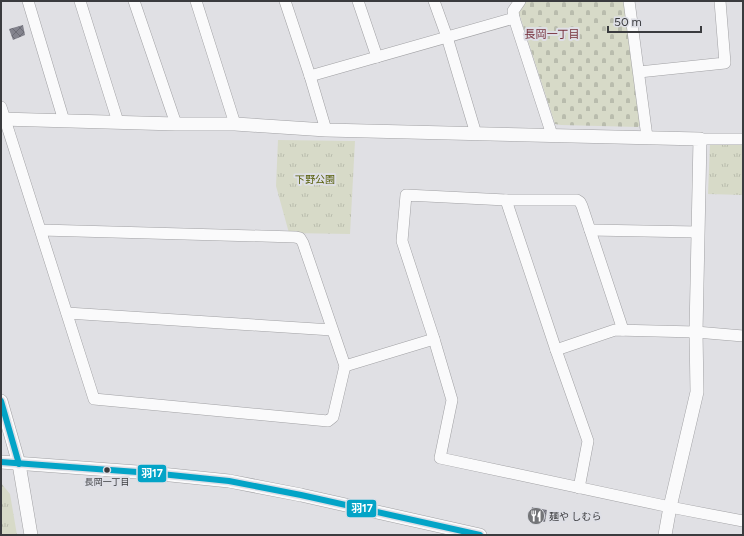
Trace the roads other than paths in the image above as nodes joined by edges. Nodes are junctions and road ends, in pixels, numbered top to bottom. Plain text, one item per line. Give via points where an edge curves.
1 (28, 1) edge
2 (80, 1) edge
3 (134, 1) edge
4 (196, 1) edge
5 (285, 1) edge
6 (358, 1) edge
7 (434, 1) edge
8 (520, 1) edge
9 (628, 1) edge
10 (720, 1) edge
11 (514, 18) junction
12 (447, 37) junction
13 (377, 57) junction
14 (638, 72) junction
15 (310, 76) junction
16 (2, 115) edge
17 (64, 121) junction
18 (118, 122) junction
19 (176, 124) junction
20 (235, 124) junction
21 (326, 130) junction
22 (476, 134) junction
23 (552, 135) junction
24 (647, 137) junction
25 (743, 138) edge
26 (700, 139) junction
27 (506, 200) junction
28 (41, 230) junction
29 (590, 230) junction
30 (698, 232) junction
31 (67, 313) junction
32 (332, 330) junction
33 (623, 330) junction
34 (696, 332) junction
35 (743, 336) edge
36 (434, 339) junction
37 (556, 350) junction
38 (345, 366) junction
39 (1, 401) edge
40 (1, 462) edge
41 (20, 464) junction
42 (579, 488) junction
43 (670, 507) junction
44 (743, 521) edge
45 (31, 535) edge
46 (480, 535) edge
47 (665, 535) edge

1 - 17 street
2 - 18 street
3 - 19 street
4 - 20 street
5 - 15 street
6 - 13 street
7 - 12 street
8 - 11 street via 513,11
9 - 14 street
10 - 14 street via 725,63
11 - 12 street
11 - 23 street
12 - 13 street
12 - 22 street
13 - 15 street
14 - 24 street
15 - 21 street
16 - 17 street
16 - 28 street
17 - 18 street
18 - 19 street
19 - 20 street
20 - 21 street
21 - 22 street
22 - 23 street
23 - 24 street
24 - 26 street
25 - 26 street
26 - 30 street
27 - 29 street via 577,200 582,206
27 - 36 street via 406,195 402,241
27 - 37 street
28 - 31 street
28 - 32 street via 300,238
29 - 30 street
29 - 33 street
30 - 34 street
31 - 32 street
31 - 38 street via 94,399 328,421 333,417
32 - 38 street
33 - 34 street
33 - 37 street via 615,330
34 - 35 street
34 - 43 street via 697,392
36 - 38 street
36 - 42 street via 452,400 440,458
37 - 42 street via 588,441
39 - 41 street
40 - 41 street
41 - 45 street
41 - 46 street via 230,481
42 - 43 street
43 - 44 street
43 - 47 street

